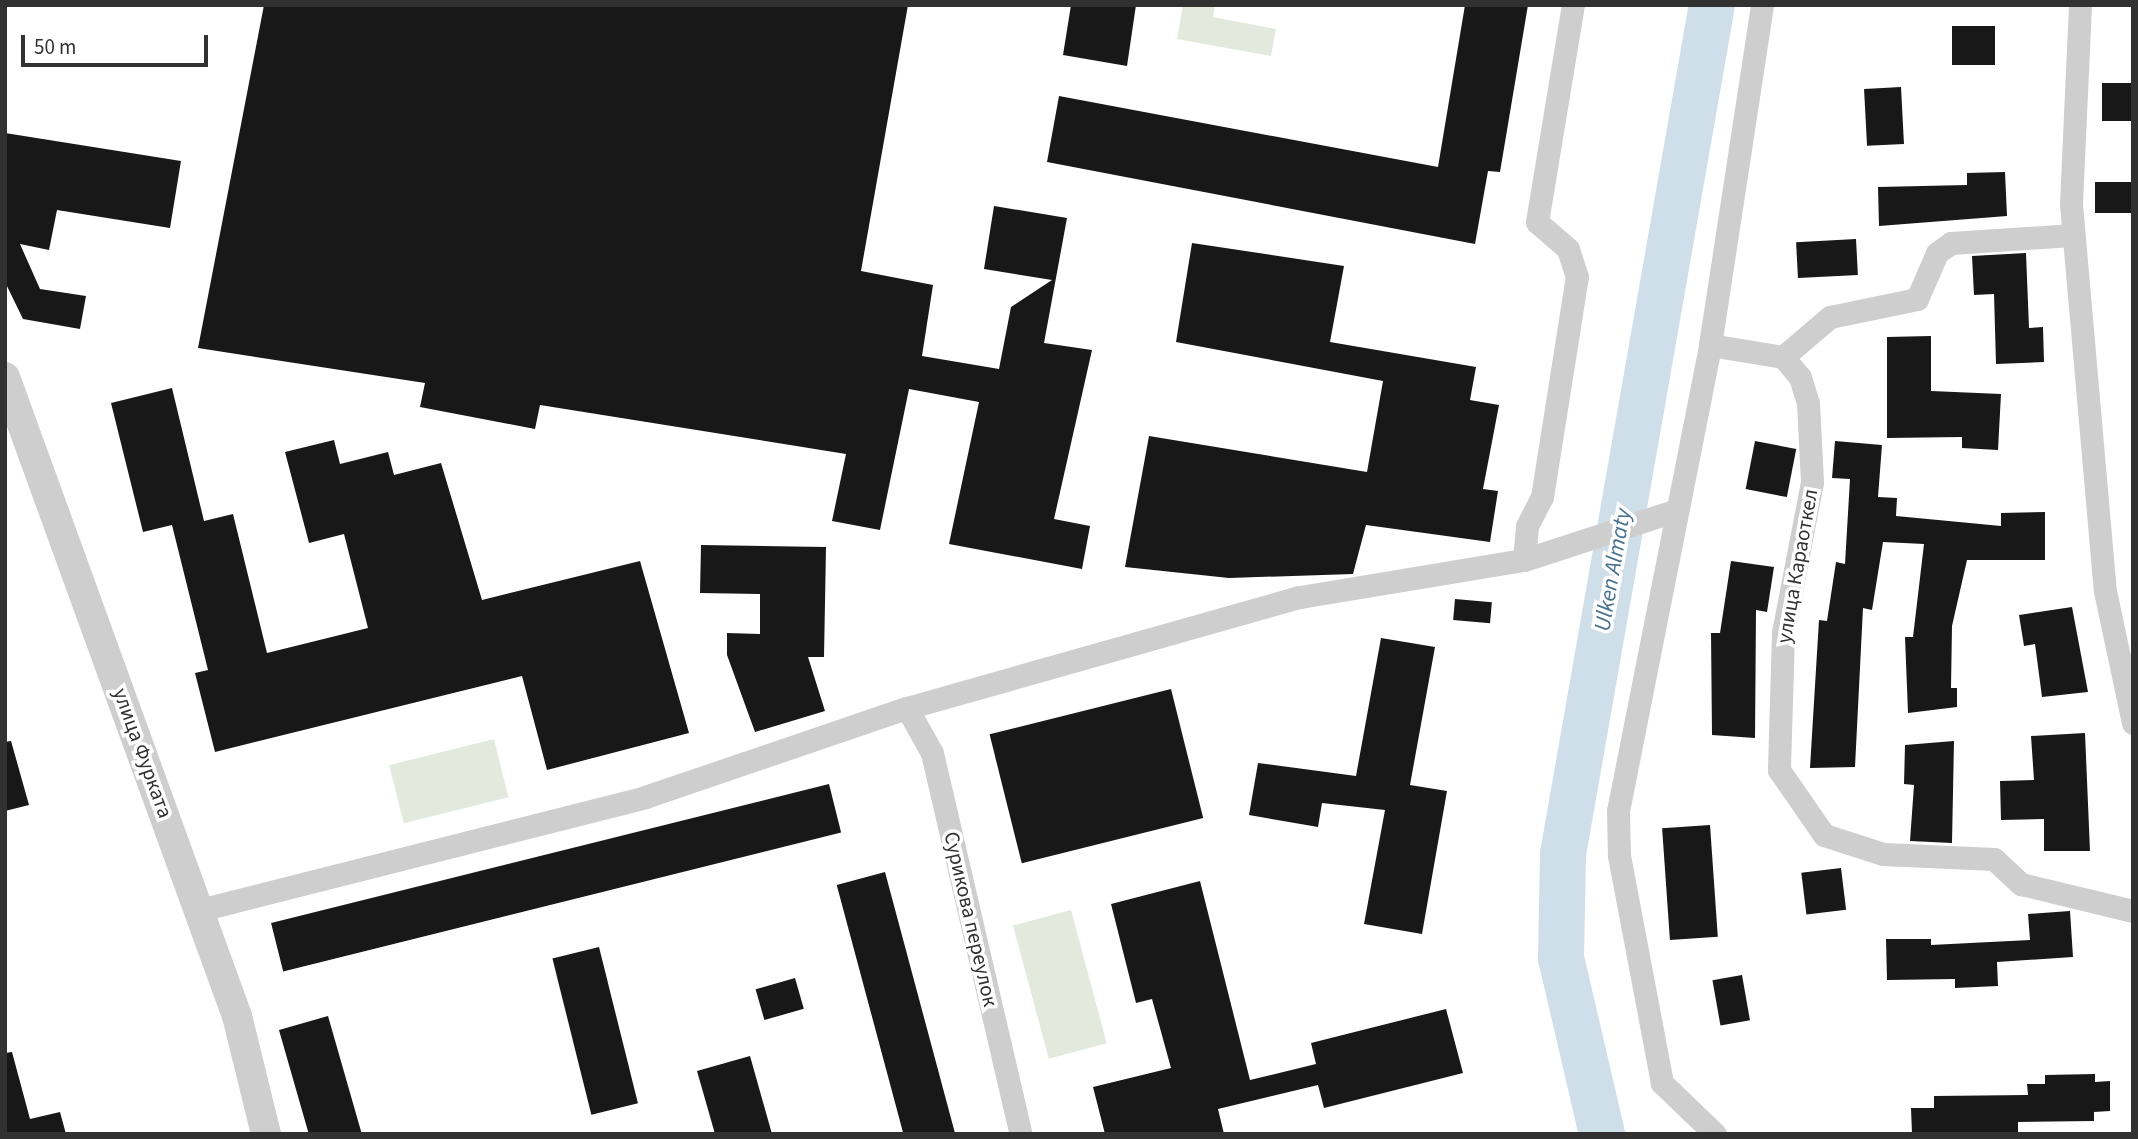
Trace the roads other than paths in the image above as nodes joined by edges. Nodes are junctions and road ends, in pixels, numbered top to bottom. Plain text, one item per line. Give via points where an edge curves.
1 (1573, 5) edge
2 (1762, 5) edge
3 (2080, 5) edge
4 (2073, 235) junction
5 (1710, 345) junction
6 (1783, 357) junction
7 (5, 377) edge
8 (1677, 510) junction
9 (1524, 560) junction
10 (907, 708) junction
11 (2133, 723) edge
12 (200, 910) junction
13 (2133, 911) edge
14 (266, 1134) edge
15 (1021, 1134) edge
16 (1715, 1134) edge

1 - 9 street via 1537,222 1568,249 1577,277 1542,497 1527,526
2 - 5 street
3 - 4 street
4 - 6 street via 1951,243 1937,253 1917,299 1830,317
4 - 11 street via 2105,591
5 - 6 street
5 - 8 street
6 - 13 street, улица Караоткел via 1800,377 1808,402 1812,482 1783,633 1779,770 1824,835 1883,854 1994,859 2021,884
7 - 12 street, улица Фурката
8 - 9 street
8 - 16 street via 1618,811 1619,855 1661,1083
9 - 10 street via 1300,597
10 - 12 street via 645,797
10 - 15 street, Сурикова переулок via 932,753
12 - 14 street, улица Фурката via 237,1016

